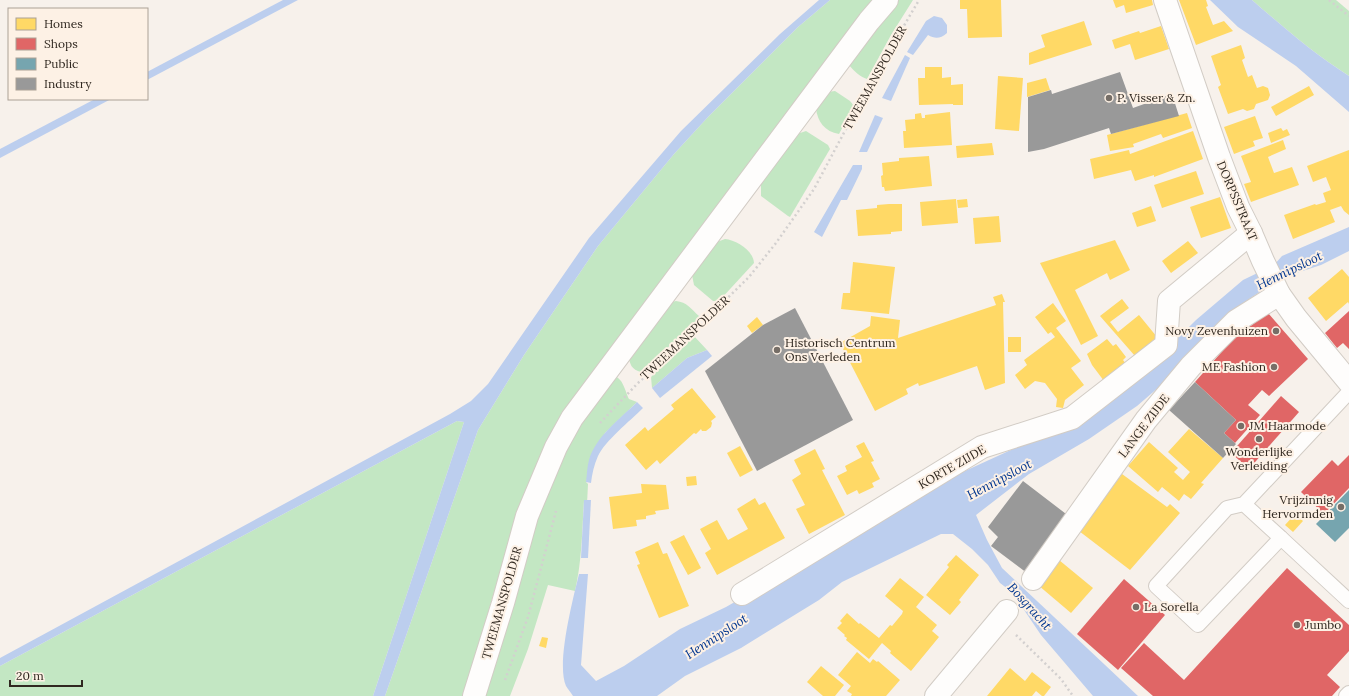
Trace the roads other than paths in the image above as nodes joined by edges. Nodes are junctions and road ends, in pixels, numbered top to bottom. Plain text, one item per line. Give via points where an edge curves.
1 (887, 0) edge
2 (1165, 0) edge
3 (1251, 233) junction
4 (1279, 294) junction
5 (1349, 382) edge
6 (1349, 392) edge
7 (1244, 504) junction
8 (1281, 538) junction
9 (1033, 579) dead end
10 (742, 594) dead end
11 (1349, 601) edge
12 (1004, 616) road end
13 (1349, 692) edge
14 (474, 696) edge
15 (936, 696) edge
16 (1346, 696) edge

1 - 14 street, TWEEMANSPOLDER via 864,27 572,418 556,447 527,516
2 - 3 street, DORPSSTRAAT via 1219,157
3 - 4 street, DORPSSTRAAT
3 - 10 street, KORTE ZIJDE via 1169,302 1166,345 1072,418 982,447
4 - 5 street, DORPSSTRAAT via 1314,342
4 - 9 street, LANGE ZIJDE via 1236,322 1191,366 1146,420
6 - 7 lane
7 - 8 lane
7 - 8 lane via 1227,508 1156,586 1198,625
8 - 11 lane
12 - 15 street
13 - 16 lane

